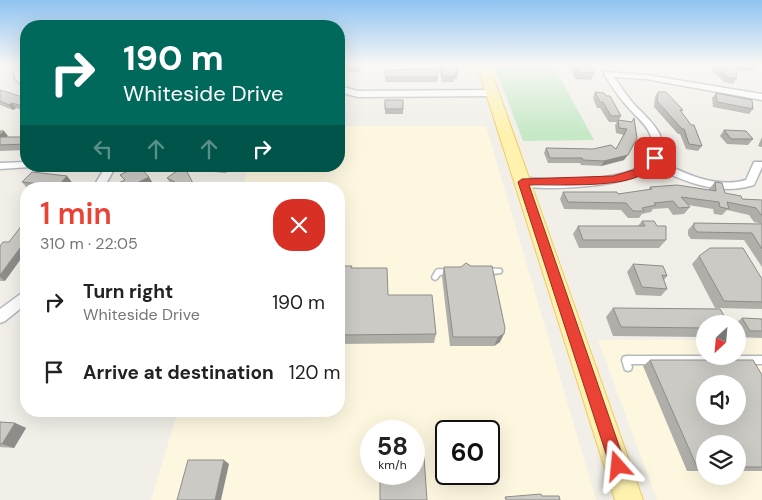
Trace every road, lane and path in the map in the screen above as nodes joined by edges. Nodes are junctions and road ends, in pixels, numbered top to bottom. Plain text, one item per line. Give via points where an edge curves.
1 (490, 88) edge
2 (618, 88) edge
3 (712, 88) edge
4 (345, 91) edge
5 (492, 93) junction
6 (762, 97) edge
7 (652, 162) junction
8 (758, 164) dead end
9 (0, 166) edge
10 (20, 166) edge
11 (522, 182) junction
12 (476, 271) edge
13 (500, 271) dead end
14 (459, 272) edge
15 (435, 277) dead end
16 (20, 301) edge
17 (0, 317) edge
18 (762, 360) edge
19 (628, 366) dead end
20 (629, 500) edge

1 - 5 main road
2 - 7 street via 656,135 657,151
3 - 6 street
4 - 5 street via 363,94
5 - 11 main road
7 - 8 street via 690,178 734,187 750,182
7 - 11 street via 634,174 613,180
9 - 10 street
11 - 20 main road
12 - 13 lane
14 - 15 lane via 438,272
16 - 17 street
18 - 19 lane via 626,360

